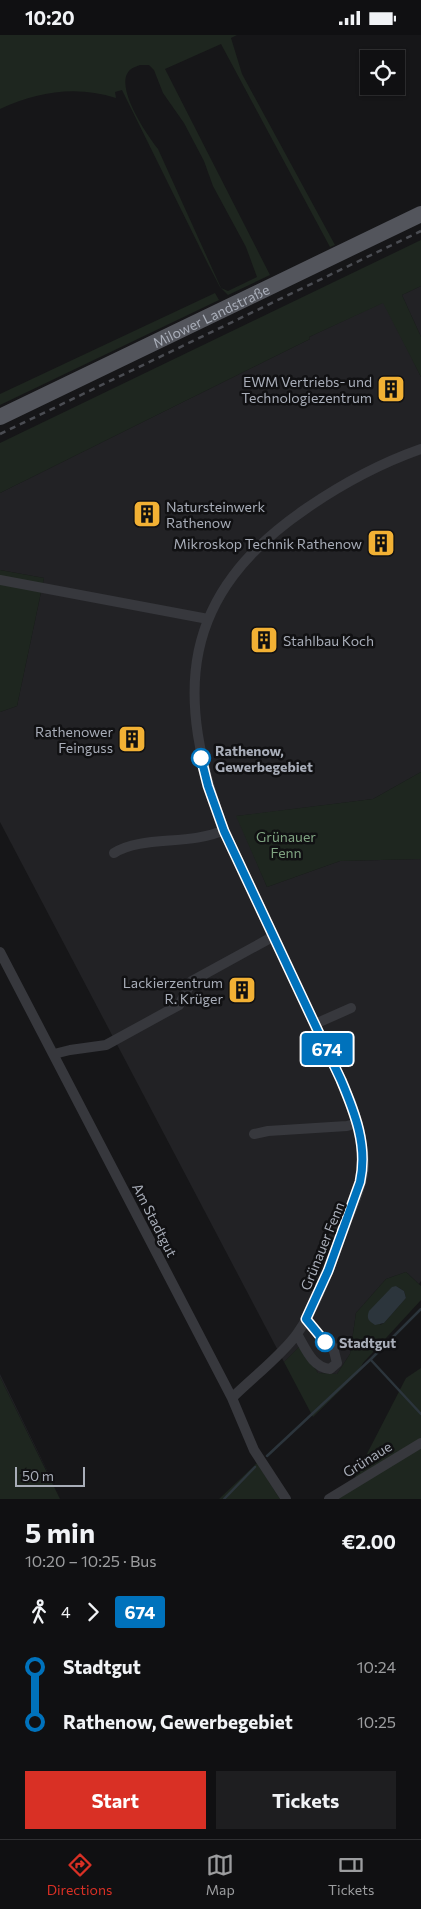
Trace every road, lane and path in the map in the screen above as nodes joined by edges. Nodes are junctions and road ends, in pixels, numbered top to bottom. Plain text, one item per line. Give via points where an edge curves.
1 (421, 214) edge
2 (0, 417) edge
3 (421, 449) edge
4 (0, 580) edge
5 (208, 619) junction
6 (224, 831) junction
7 (114, 853) dead end
8 (274, 936) junction
9 (0, 952) edge
10 (351, 1008) dead end
11 (315, 1024) junction
12 (54, 1054) junction
13 (358, 1123) junction
14 (254, 1134) dead end
15 (306, 1319) junction
16 (297, 1334) junction
17 (232, 1398) junction
18 (421, 1443) edge
19 (286, 1499) edge
20 (329, 1499) edge

1 - 2 main road, Milower Landstraße
3 - 5 street, Grünauer Fenn via 358,477 278,528 236,570
4 - 5 street
5 - 6 street, Grünauer Fenn via 195,680 194,715 208,786
6 - 7 street via 192,840 134,845
6 - 8 street, Grünauer Fenn
8 - 11 street, Grünauer Fenn
8 - 12 street via 192,981 180,1005 106,1045
9 - 12 street, Am Stadtgut
10 - 11 street
11 - 13 street, Grünauer Fenn
12 - 17 street, Am Stadtgut
13 - 14 street
13 - 15 street, Grünauer Fenn via 364,1167 328,1271
15 - 16 street, Grünauer Fenn
15 - 16 street via 333,1347 337,1363 330,1369 320,1368
16 - 17 street, Grünauer Fenn
17 - 19 street, Am Stadtgut via 254,1450
18 - 20 street, Grünaue

